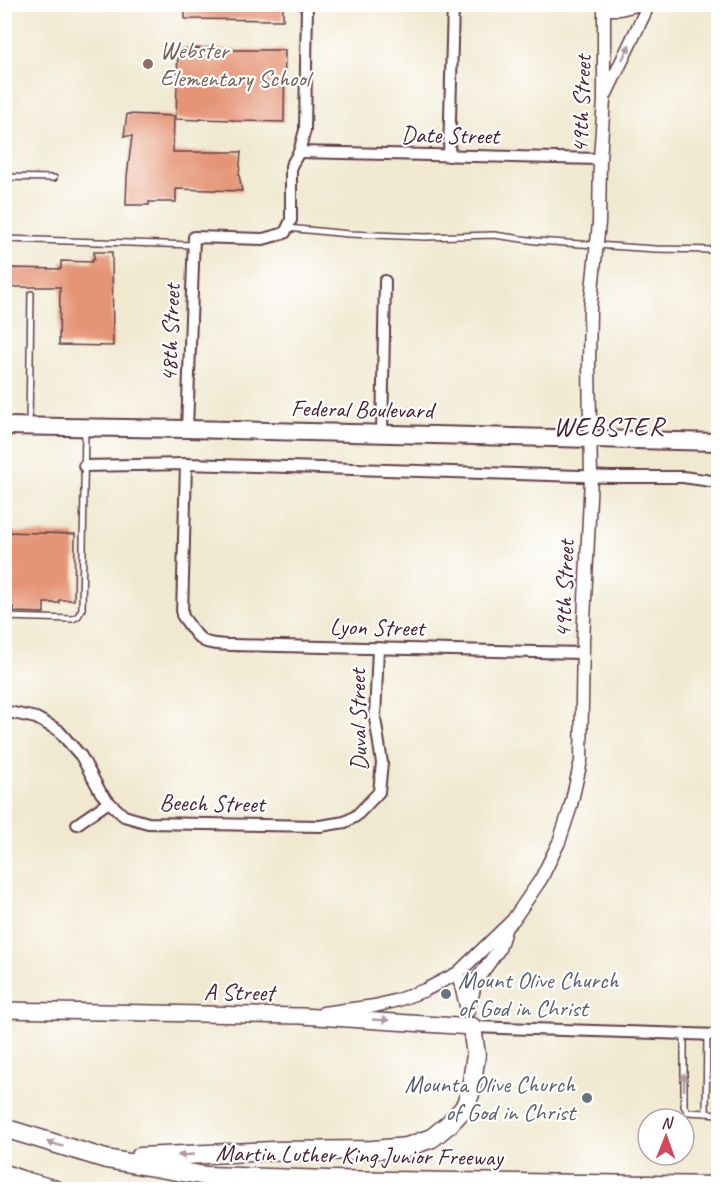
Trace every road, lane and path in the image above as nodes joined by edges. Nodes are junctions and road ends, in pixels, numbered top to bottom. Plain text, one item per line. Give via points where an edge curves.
1 (308, 4) edge
2 (453, 4) edge
3 (641, 4) edge
4 (649, 4) edge
5 (604, 7) edge
6 (604, 100) junction
7 (299, 152) junction
8 (449, 156) junction
9 (600, 159) junction
10 (4, 177) edge
11 (54, 178) dead end
12 (286, 231) junction
13 (4, 239) edge
14 (194, 241) junction
15 (597, 245) junction
16 (718, 250) edge
17 (385, 281) dead end
18 (31, 294) dead end
19 (4, 426) edge
20 (29, 426) junction
21 (85, 428) junction
22 (187, 429) junction
23 (382, 434) junction
24 (590, 439) junction
25 (718, 442) edge
26 (186, 464) junction
27 (84, 466) junction
28 (591, 477) junction
29 (718, 482) edge
30 (4, 617) edge
31 (378, 648) junction
32 (583, 653) junction
33 (4, 711) edge
34 (109, 802) junction
35 (77, 824) dead end
36 (320, 826) joint
37 (505, 928) junction
38 (458, 973) junction
39 (4, 1010) edge
40 (301, 1016) junction
41 (470, 1019) junction
42 (684, 1034) junction
43 (713, 1034) edge
44 (706, 1113) junction
45 (718, 1114) edge
46 (4, 1128) edge
47 (106, 1159) junction
48 (4, 1174) edge
49 (718, 1186) edge
50 (56, 1190) edge

1 - 7 street via 305,130
2 - 8 street
3 - 5 street via 620,9
6 -> 4 street
5 - 6 street, 49th Street
6 - 9 street, 49th Street
7 - 8 street, Date Street
7 - 12 street via 291,166 291,220
8 - 9 street, Date Street
9 - 15 street, 49th Street
10 - 11 lane
12 - 14 street via 263,239
12 - 15 lane via 494,235
13 - 14 lane
14 - 22 street, 48th Street
15 - 16 lane
15 - 24 street, 49th Street via 590,309
17 - 23 street
18 - 20 lane
19 - 20 main road, Federal Boulevard
20 - 21 main road, Federal Boulevard
21 - 22 main road, Federal Boulevard
21 - 27 lane
22 - 23 main road, Federal Boulevard
23 - 24 main road, Federal Boulevard
24 - 25 main road, Federal Boulevard
24 - 28 street, 49th Street
26 - 27 street
26 - 28 street
26 - 31 street, Lyon Street via 182,615 204,642
27 - 30 lane via 80,613 74,619
28 - 29 street via 683,477
28 - 32 street, 49th Street
31 - 32 street, Lyon Street
31 - 36 street, Duval Street via 375,718 382,763 379,792 356,816
32 - 37 street, 49th Street via 581,761 570,809 541,879
33 - 34 street, Beech Street via 36,718 58,729 81,756
34 - 35 street
34 - 36 street, Beech Street via 124,816 148,823
37 - 38 street, 49th Street
37 - 41 street via 499,949 476,981
38 - 40 street, 49th Street via 398,1000
38 - 41 street
39 - 40 main road, A Street
40 -> 41 main road, A Street
41 - 42 street, A Street
41 -> 47 highway via 476,1054 464,1107 432,1137 407,1147
42 - 43 street, A Street
44 -> 42 lane via 688,1112 684,1106
43 - 44 lane
44 - 45 lane
47 -> 46 highway, Martin Luther King Junior Freeway
47 - 49 highway, Martin Luther King Junior Freeway via 206,1176
48 - 50 highway

